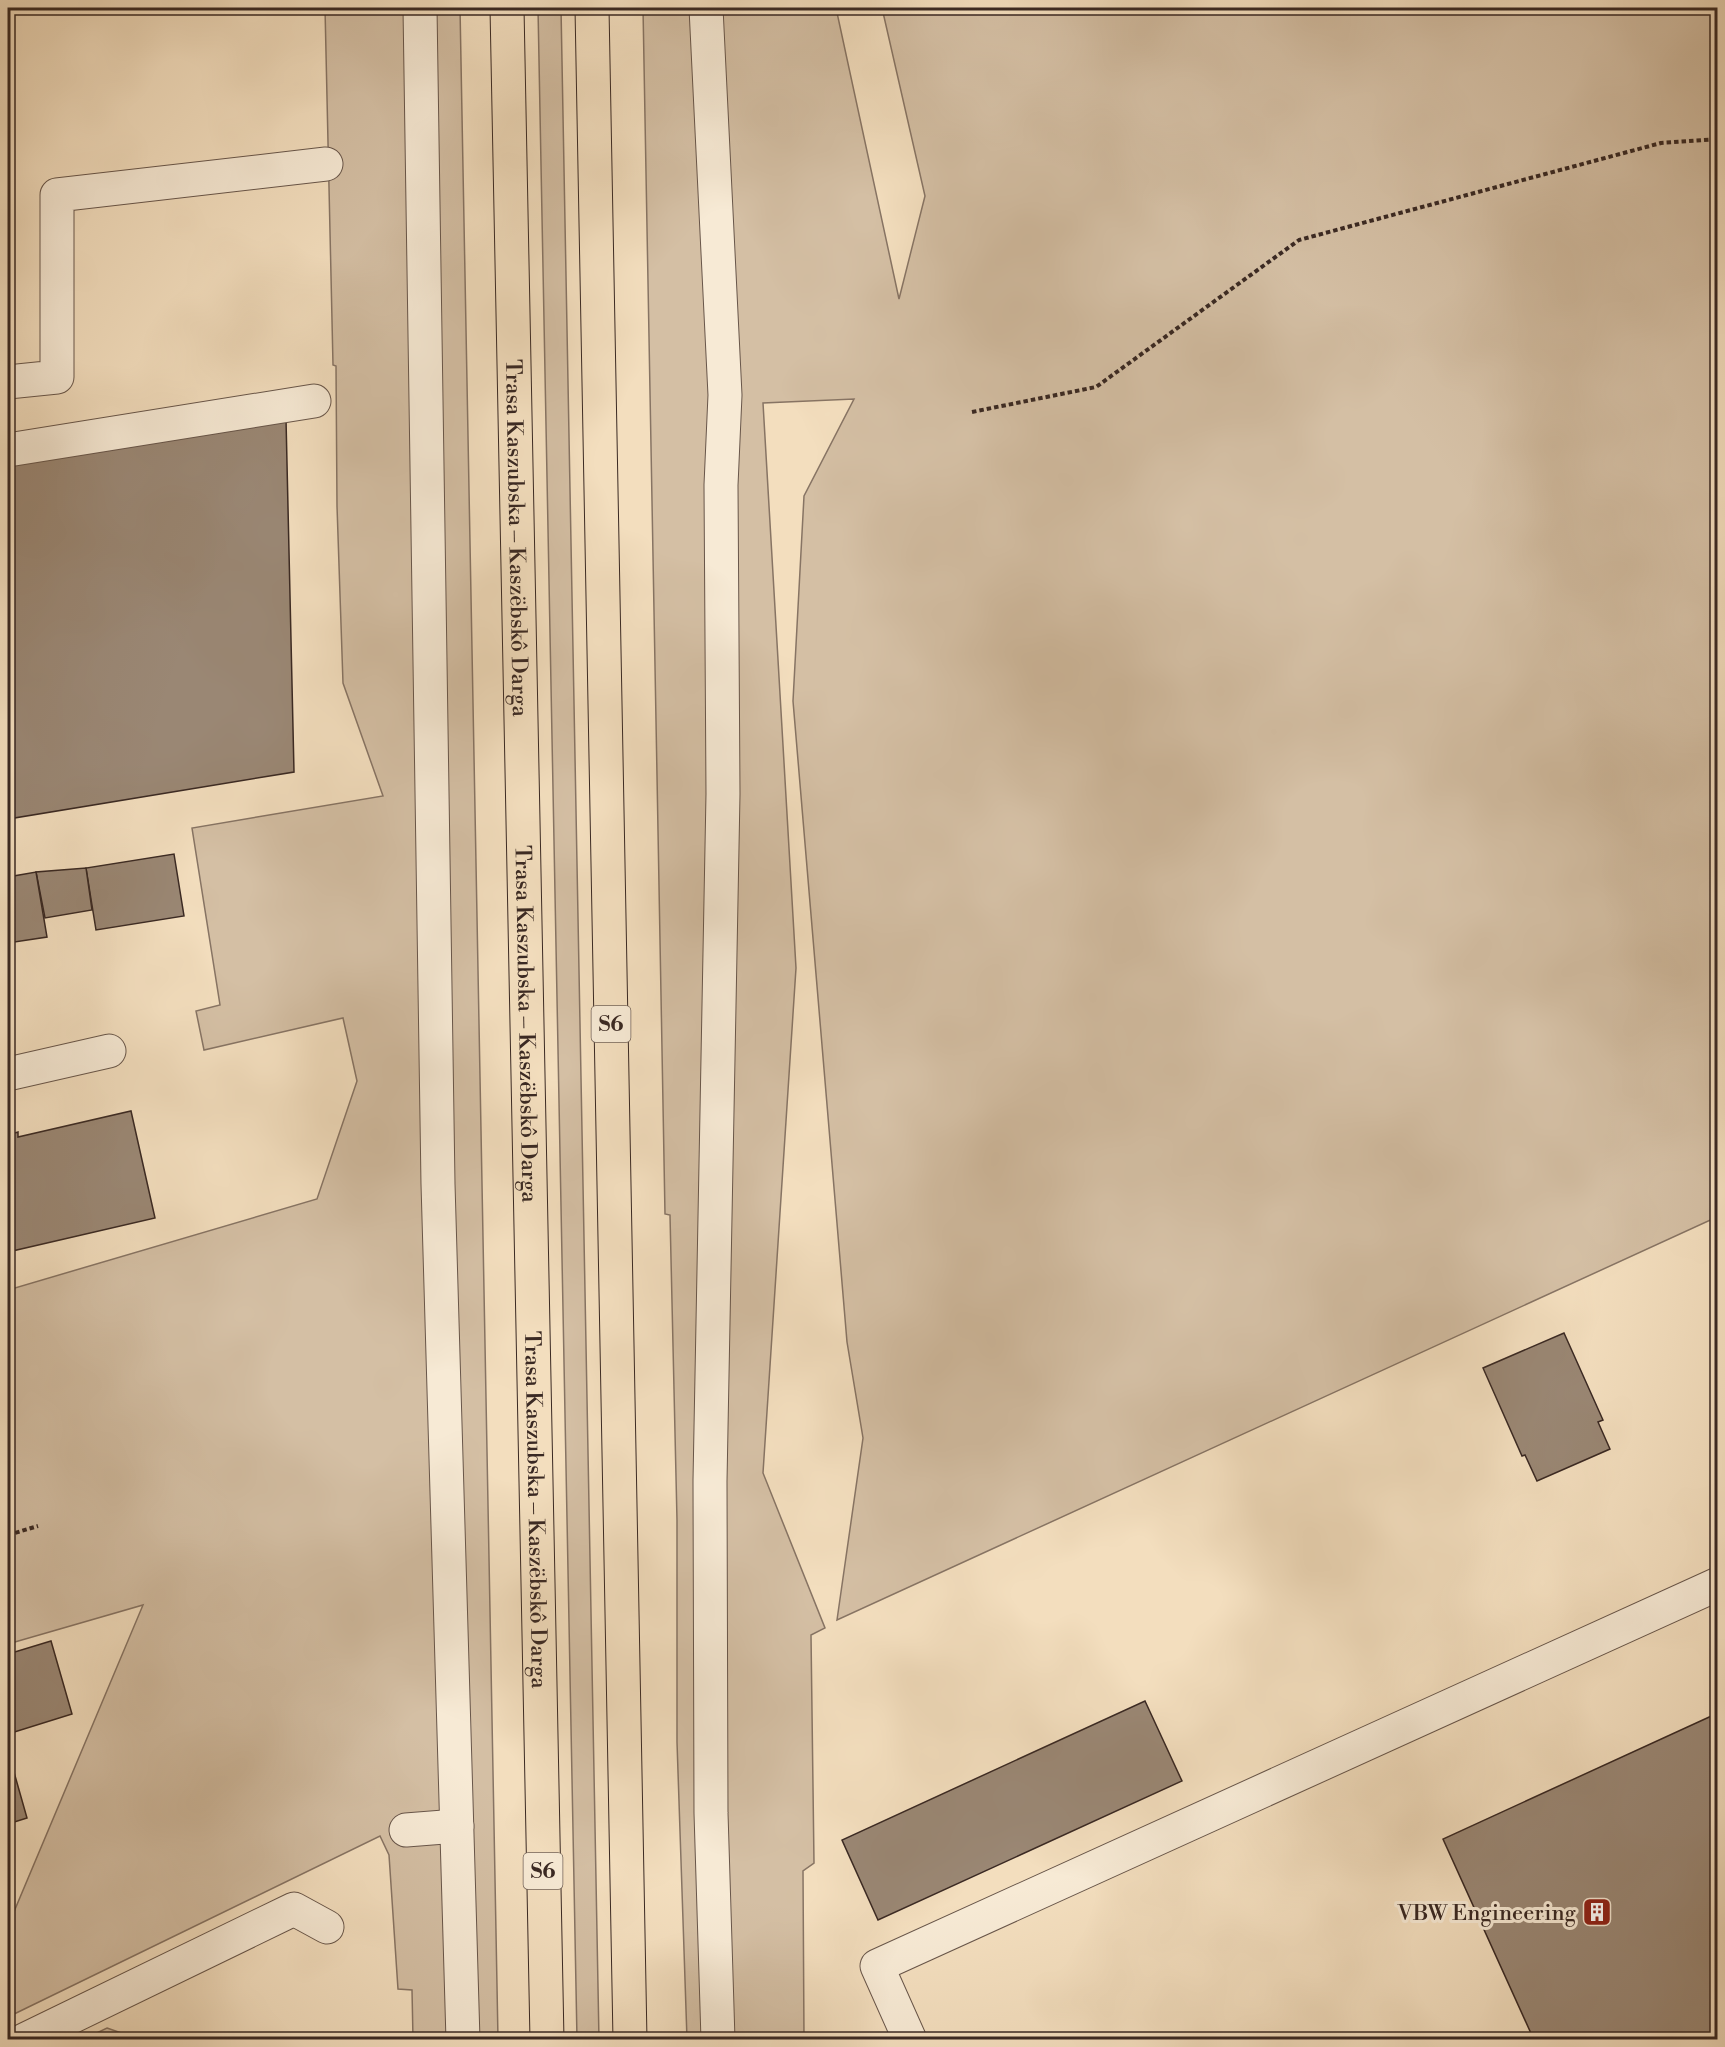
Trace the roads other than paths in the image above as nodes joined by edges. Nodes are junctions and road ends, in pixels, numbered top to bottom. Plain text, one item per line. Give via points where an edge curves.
1 (420, 8) edge
2 (507, 8) edge
3 (592, 8) edge
4 (706, 8) edge
5 (326, 164) dead end
6 (8, 382) edge
7 (314, 401) dead end
8 (8, 450) edge
9 (109, 1051) dead end
10 (8, 1074) edge
11 (1718, 1584) edge
12 (457, 1826) junction
13 (406, 1830) dead end
14 (327, 1927) dead end
15 (24, 2040) edge
16 (462, 2040) edge
17 (547, 2040) edge
18 (630, 2040) edge
19 (718, 2040) edge
20 (910, 2040) edge

1 - 12 lane via 438,1184
2 - 17 highway, Trasa Kaszubska – Kaszëbskô Darga / S6
3 - 18 highway, S6
4 - 19 lane via 725,395 721,485 723,794 710,1481 711,1814
5 - 6 lane via 57,195 57,377
7 - 8 lane
9 - 10 lane
11 - 20 lane via 878,1966
12 - 13 lane
12 - 16 lane
14 - 15 lane via 294,1909

